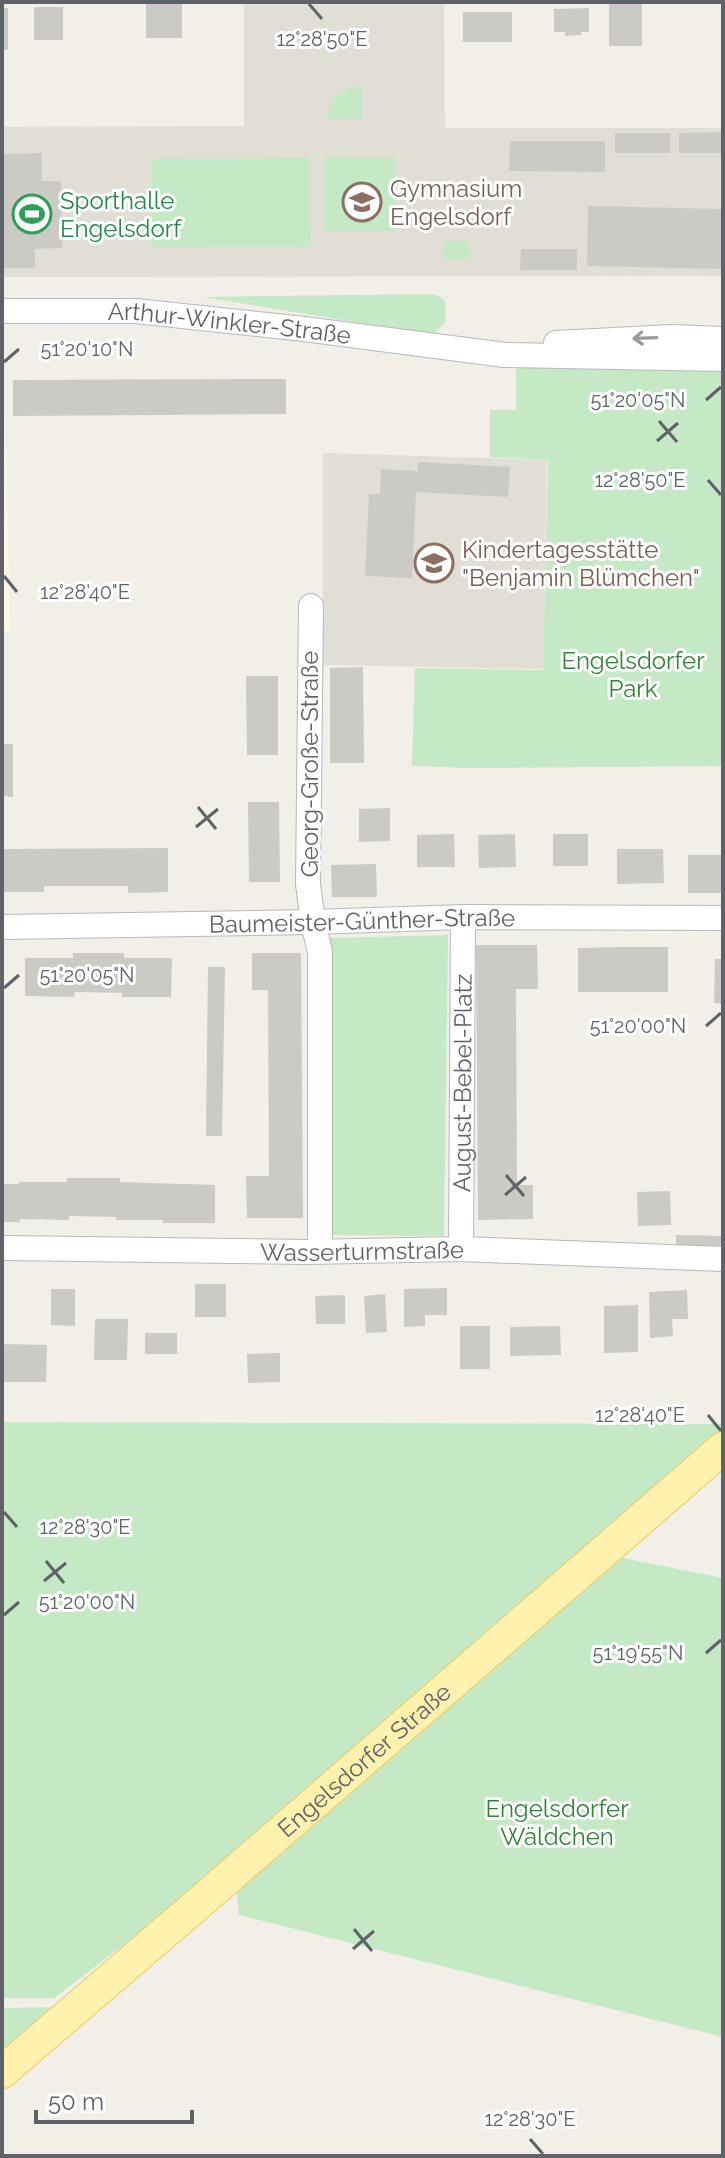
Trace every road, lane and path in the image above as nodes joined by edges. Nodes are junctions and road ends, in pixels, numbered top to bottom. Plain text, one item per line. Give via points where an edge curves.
1 (2, 311) edge
2 (723, 339) edge
3 (458, 350) junction
4 (723, 359) edge
5 (311, 606) dead end
6 (463, 917) junction
7 (723, 918) edge
8 (313, 922) junction
9 (2, 927) edge
10 (2, 1248) edge
11 (461, 1249) junction
12 (320, 1250) junction
13 (723, 1259) edge
14 (723, 1448) edge
15 (2, 2072) edge

1 - 3 street, Arthur-Winkler-Straße via 136,311
2 -> 3 street, Arthur-Winkler-Straße via 610,339
3 - 4 street, Arthur-Winkler-Straße
5 - 8 street, Georg-Große-Straße via 308,884
6 - 7 street, Baumeister-Günther-Straße
6 - 8 street, Baumeister-Günther-Straße
6 - 11 street, August-Bebel-Platz
8 - 9 street, Baumeister-Günther-Straße
8 - 12 street via 320,952
10 - 12 street, Wasserturmstraße
11 - 12 street, Wasserturmstraße
11 - 13 street, Wasserturmstraße
14 - 15 main road, Engelsdorfer Straße

